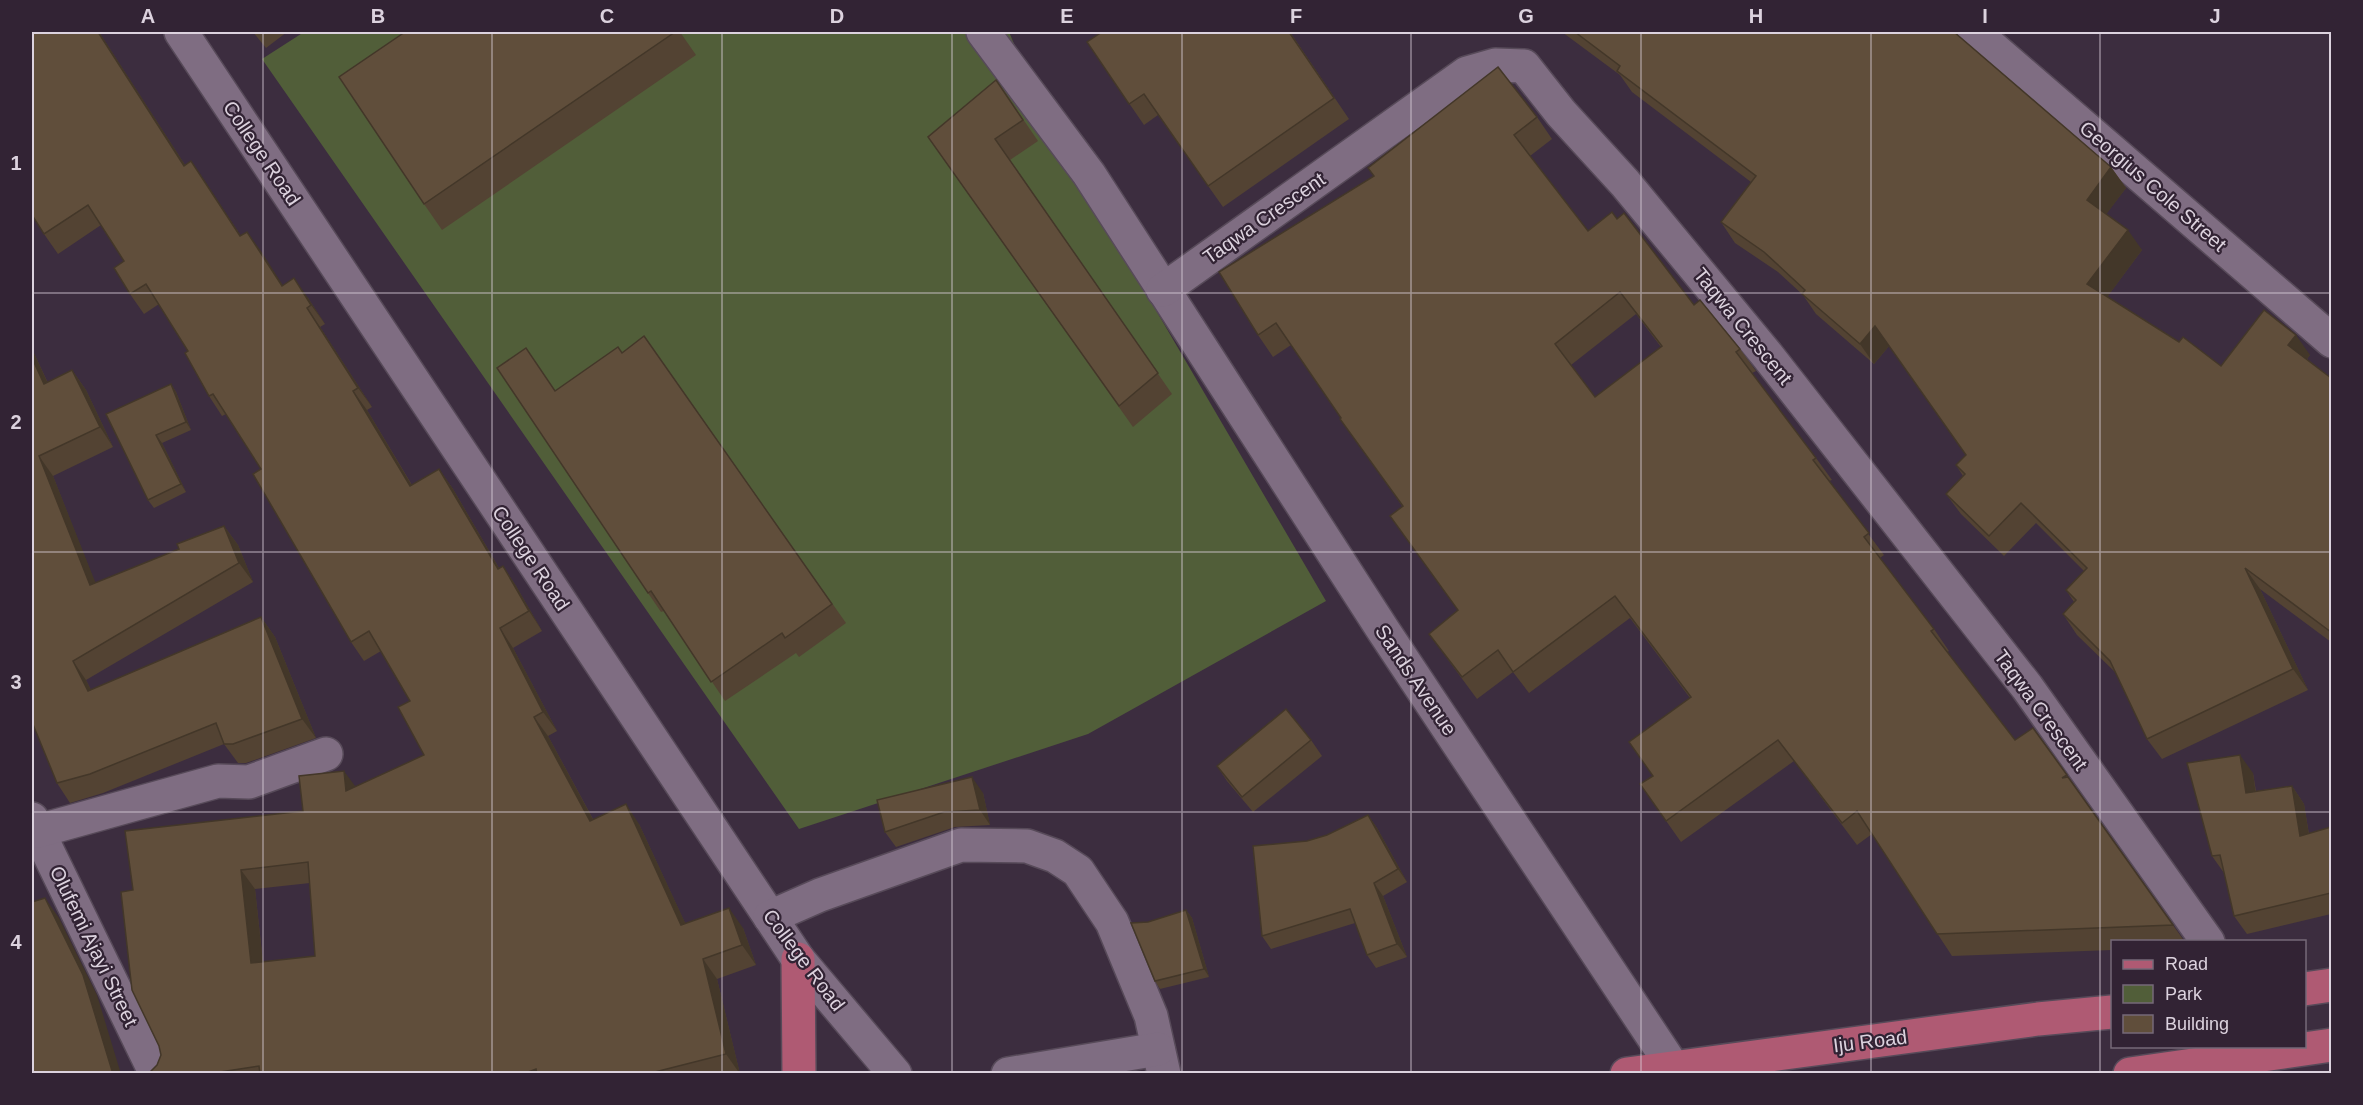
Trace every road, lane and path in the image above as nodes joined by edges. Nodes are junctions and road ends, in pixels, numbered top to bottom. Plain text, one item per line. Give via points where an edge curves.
1 (181, 32) edge
2 (984, 32) edge
3 (1974, 32) edge
4 (1163, 290) junction
5 (2331, 340) edge
6 (326, 754) dead end
7 (34, 825) edge
8 (770, 917) junction
9 (2207, 940) edge
10 (798, 959) junction
11 (2331, 985) edge
12 (2306, 989) edge
13 (2111, 1012) edge
14 (2331, 1045) edge
15 (1161, 1061) edge
16 (1673, 1067) junction
17 (156, 1074) edge
18 (799, 1074) edge
19 (895, 1074) edge
20 (1008, 1074) edge
21 (1627, 1074) edge
22 (2130, 1074) edge

1 - 8 street, College Road
2 - 4 street, Sands Avenue via 1089,174
3 - 5 street, Georgius Cole Street
4 - 9 street, Taqwa Crescent via 1467,73 1495,65 1524,66 1767,355 2012,668
4 - 16 street, Sands Avenue
6 - 7 street via 249,782 218,781
7 - 17 street, Olufemi Ajayi Street
8 - 10 street, College Road
8 - 15 street via 820,895 962,845 1028,846 1055,856 1078,871 1112,922 1151,1016
10 - 18 main road
10 - 19 street, College Road
11 - 12 main road
13 - 16 main road, Iju Road
14 - 22 main road
15 - 20 street
16 - 21 main road, Iju Road

